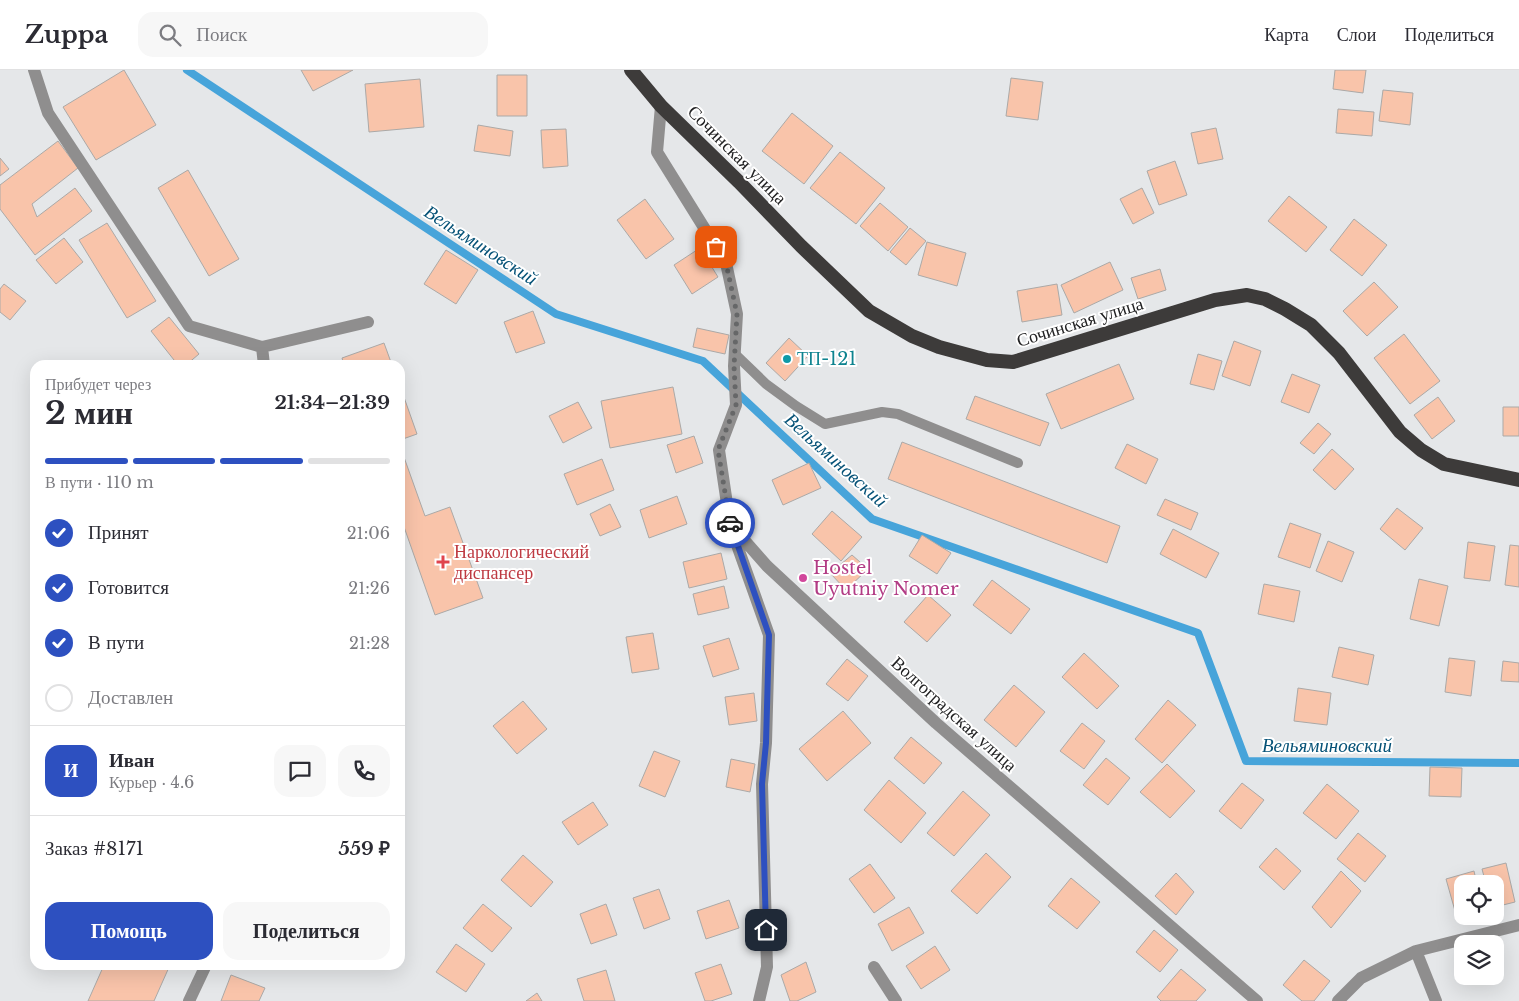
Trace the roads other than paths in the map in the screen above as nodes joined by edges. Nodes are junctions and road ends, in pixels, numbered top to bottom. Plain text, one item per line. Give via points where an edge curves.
1 (34, 70) edge
2 (631, 70) edge
3 (661, 106) junction
4 (368, 322) dead end
5 (262, 347) junction
6 (263, 360) edge
7 (735, 360) junction
8 (1018, 463) dead end
9 (1519, 480) edge
10 (730, 524) junction
11 (1519, 926) edge
12 (1416, 951) junction
13 (874, 967) dead end
14 (204, 970) edge
15 (189, 1001) edge
16 (759, 1001) edge
17 (896, 1001) edge
18 (1257, 1001) edge
19 (1338, 1001) edge
20 (1436, 1001) edge

1 - 5 street via 48,113 189,326
2 - 3 highway, Сочинская улица
3 - 7 street via 657,152 726,263 737,314
3 - 9 highway, Сочинская улица via 870,312 912,336 987,360 1013,362 1215,300 1247,295 1266,300 1311,325 1339,353 1400,432 1421,450 1444,464
4 - 5 street
5 - 6 street
7 - 8 lane via 825,424 882,412 898,414
7 - 10 street via 736,405 718,450
10 - 16 street via 769,635 762,784 767,967
10 - 18 street, Волгоградская улица via 767,566 936,723
11 - 12 street
12 - 19 street via 1361,978
12 - 20 street
13 - 17 street
14 - 15 street

